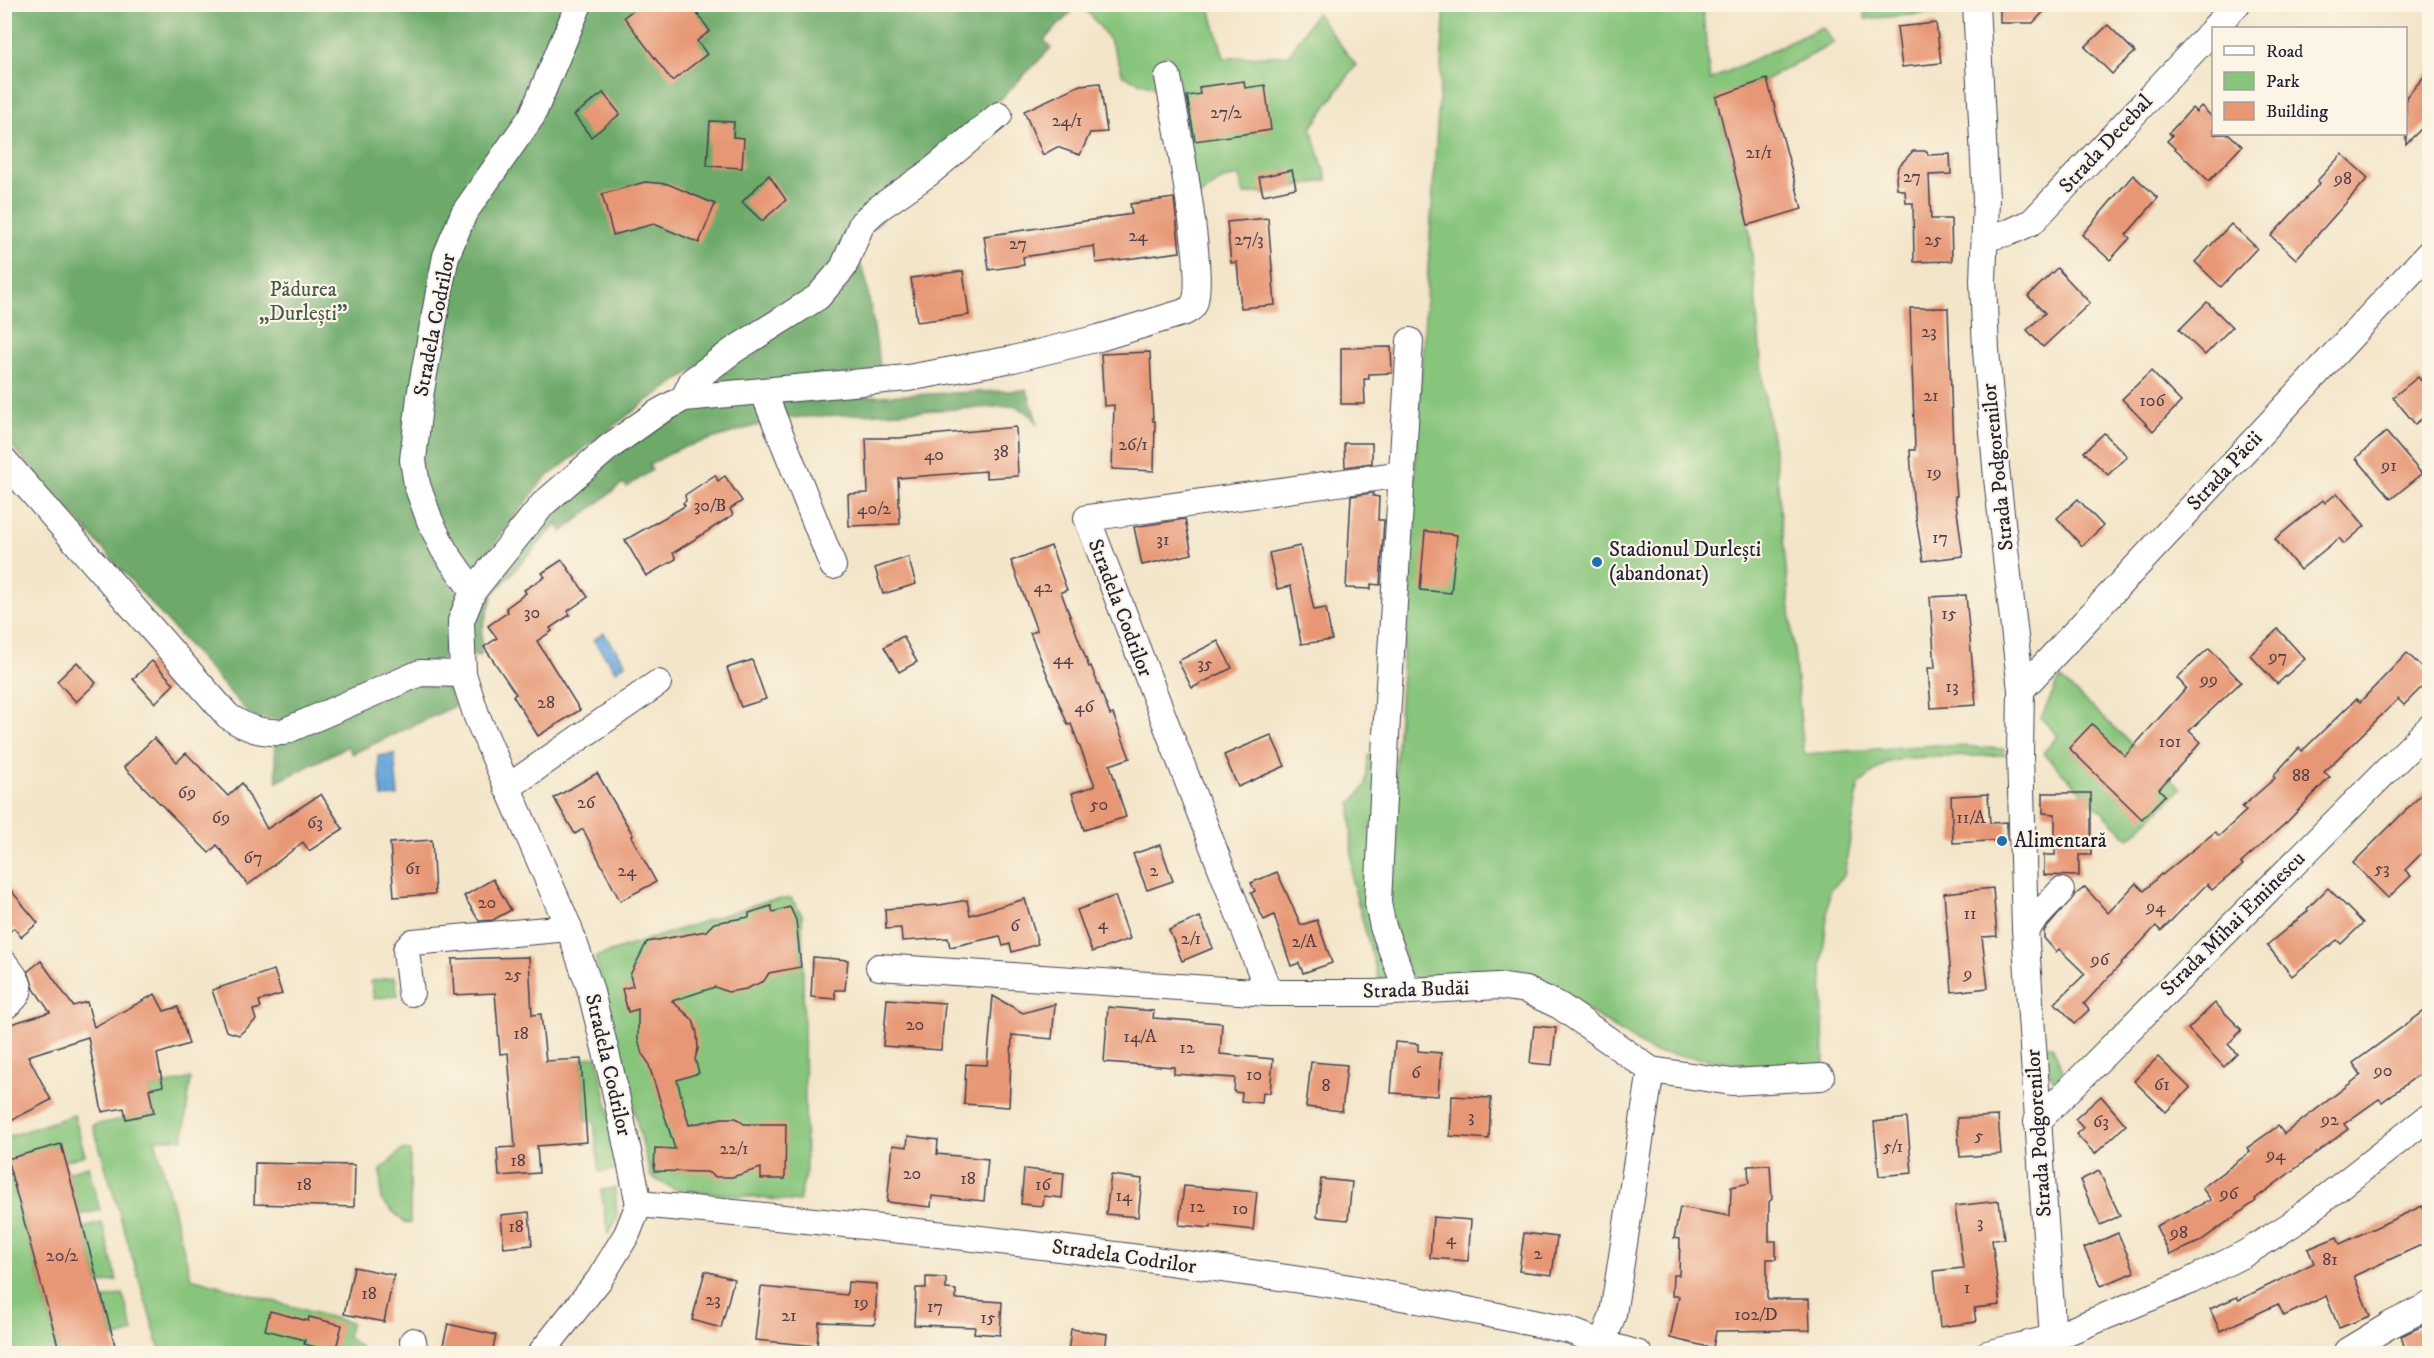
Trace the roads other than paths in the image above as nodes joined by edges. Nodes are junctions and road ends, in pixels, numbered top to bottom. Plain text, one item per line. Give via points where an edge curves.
1 (579, 4) edge
2 (1976, 4) edge
3 (2236, 4) edge
4 (2216, 27) edge
5 (2212, 31) edge
6 (1168, 77) dead end
7 (999, 116) dead end
8 (1985, 238) junction
9 (2430, 252) edge
10 (1410, 341) dead end
11 (763, 391) junction
12 (684, 398) junction
13 (4, 460) edge
14 (1401, 474) junction
15 (834, 566) dead end
16 (472, 591) junction
17 (463, 674) junction
18 (658, 683) dead end
19 (2021, 690) junction
20 (2430, 727) edge
21 (507, 788) junction
22 (2061, 891) dead end
23 (569, 928) junction
24 (2025, 929) junction
25 (4, 963) edge
26 (879, 967) dead end
27 (1407, 991) junction
28 (411, 993) dead end
29 (1269, 993) junction
30 (10, 1003) edge
31 (1651, 1070) junction
32 (1821, 1077) dead end
33 (2430, 1116) edge
34 (2037, 1122) junction
35 (639, 1204) junction
36 (2430, 1305) edge
37 (2053, 1338) junction
38 (1601, 1349) edge
39 (2347, 1352) dead end
40 (540, 1353) edge
41 (1639, 1353) edge
42 (1987, 1353) edge

1 - 16 street, Stradela Codrilor via 532,116 464,213 446,256 420,396 413,459 417,485 444,550
2 - 8 street, Strada Podgorenilor
3 - 4 street, Strada Decebal
5 - 8 street, Strada Decebal via 2032,222
6 - 11 street, Stradela Codrilor via 1188,181 1196,296 1193,306 1185,312 1099,338 1013,359 908,378
7 - 12 street, Stradela Codrilor via 862,223 843,268 818,297 692,381
8 - 19 street, Strada Podgorenilor via 1986,350
9 - 19 street, Strada Păcii
10 - 14 street
11 - 12 street, Stradela Codrilor
11 - 15 street
12 - 16 street, Stradela Codrilor via 609,447 543,504
13 - 17 street via 228,716 246,728 283,732 420,673
14 - 27 street via 1378,903
14 - 29 street, Stradela Codrilor via 1087,518
16 - 17 street, Stradela Codrilor via 461,621
17 - 21 street, Stradela Codrilor
18 - 21 street
19 - 24 street, Strada Podgorenilor
20 - 34 street, Strada Mihai Eminescu
21 - 23 street, Stradela Codrilor
22 - 24 street
23 - 28 street via 412,942 406,950
23 - 35 street, Stradela Codrilor via 590,988
24 - 34 street, Strada Podgorenilor
25 - 30 street via 20,991
26 - 29 street, Strada Budăi
27 - 29 street, Strada Budăi
27 - 31 street, Strada Budăi via 1498,986 1526,990 1560,1006
31 - 32 street via 1732,1082
31 - 38 street via 1613,1314
33 - 37 street via 2301,1217 2244,1254 2188,1282
34 - 37 street, Strada Podgorenilor
35 - 38 street, Stradela Codrilor via 1053,1247 1329,1285 1568,1330
35 - 40 street via 627,1234 599,1280
36 - 39 street
37 - 42 street
38 - 41 street, Stradela Codrilor

